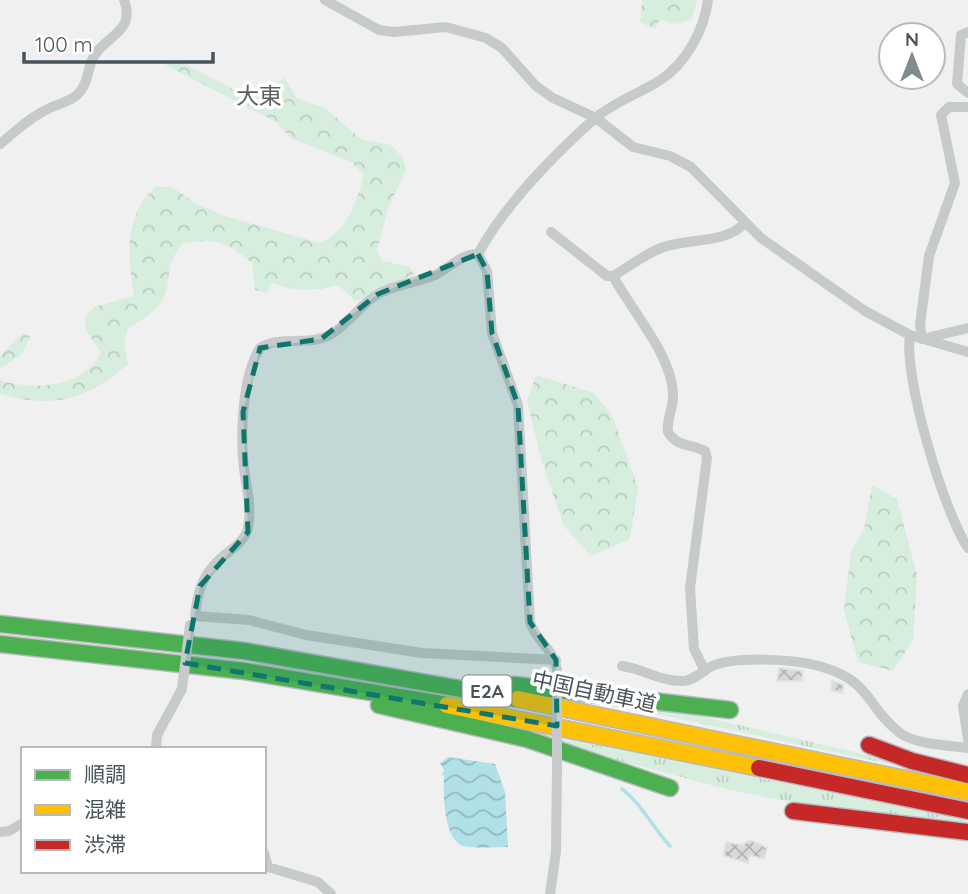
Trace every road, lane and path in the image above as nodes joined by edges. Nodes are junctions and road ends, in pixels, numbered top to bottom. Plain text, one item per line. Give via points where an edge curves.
1 (124, 0) edge
2 (326, 0) edge
3 (708, 0) edge
4 (968, 32) edge
5 (968, 93) edge
6 (968, 107) edge
7 (596, 118) junction
8 (0, 144) edge
9 (745, 223) junction
10 (551, 232) dead end
11 (478, 254) junction
12 (613, 276) junction
13 (968, 328) edge
14 (910, 335) junction
15 (922, 339) junction
16 (968, 352) edge
17 (968, 548) edge
18 (193, 621) junction
19 (0, 625) edge
20 (0, 644) edge
21 (556, 664) junction
22 (622, 666) dead end
23 (356, 667) junction
24 (705, 671) junction
25 (283, 677) junction
26 (968, 694) edge
27 (730, 710) dead end
28 (968, 739) edge
29 (869, 745) dead end
30 (156, 747) edge
31 (968, 748) edge
32 (968, 775) edge
33 (670, 788) dead end
34 (968, 792) edge
35 (793, 811) dead end
36 (968, 811) edge
37 (21, 824) edge
38 (0, 832) edge
39 (968, 832) edge
40 (266, 860) edge
41 (331, 894) edge
42 (550, 894) edge

1 - 8 street via 126,23 94,57 77,95 32,118
2 - 7 street via 379,30 446,27 486,38 502,48 536,86
3 - 7 street via 701,32 673,69
4 - 5 street via 961,36 957,84
6 - 15 street via 949,107 941,115 955,183 929,256
7 - 9 street via 634,147 684,163
7 - 11 street via 518,197
9 - 12 street via 729,236 698,238 658,249
9 - 14 street via 781,254 865,311
10 - 12 street via 599,272
11 - 18 street via 423,280 378,294 321,339 274,342 260,348 242,428 248,532 217,561 200,586
11 - 21 street via 487,271 492,332 518,405 530,622 537,640
12 - 24 street via 648,332 672,384 668,432 673,441 705,451 707,458 690,588 694,649
13 - 15 street
14 - 15 street
14 - 17 street via 909,372 917,408 949,515
15 - 16 street
18 - 21 street via 249,620 306,635 422,653
18 - 30 street, bridge via 182,689 157,735
19 - 23 highway, 中国自動車道 / E2A via 158,640
20 - 25 highway, 中国自動車道 / E2A
21 - 42 street, bridge via 556,852
22 - 24 street via 670,680 687,681
23 - 27 highway
23 - 34 highway, 中国自動車道 / E2A
24 - 31 street via 727,663 755,661 816,665 860,684 901,734
25 - 33 highway via 325,695 448,719 561,750
25 - 36 highway, 中国自動車道 / E2A via 485,712
26 - 28 street via 963,706
29 - 32 highway
35 - 39 highway
37 - 38 street
40 - 41 street via 268,867 318,882

